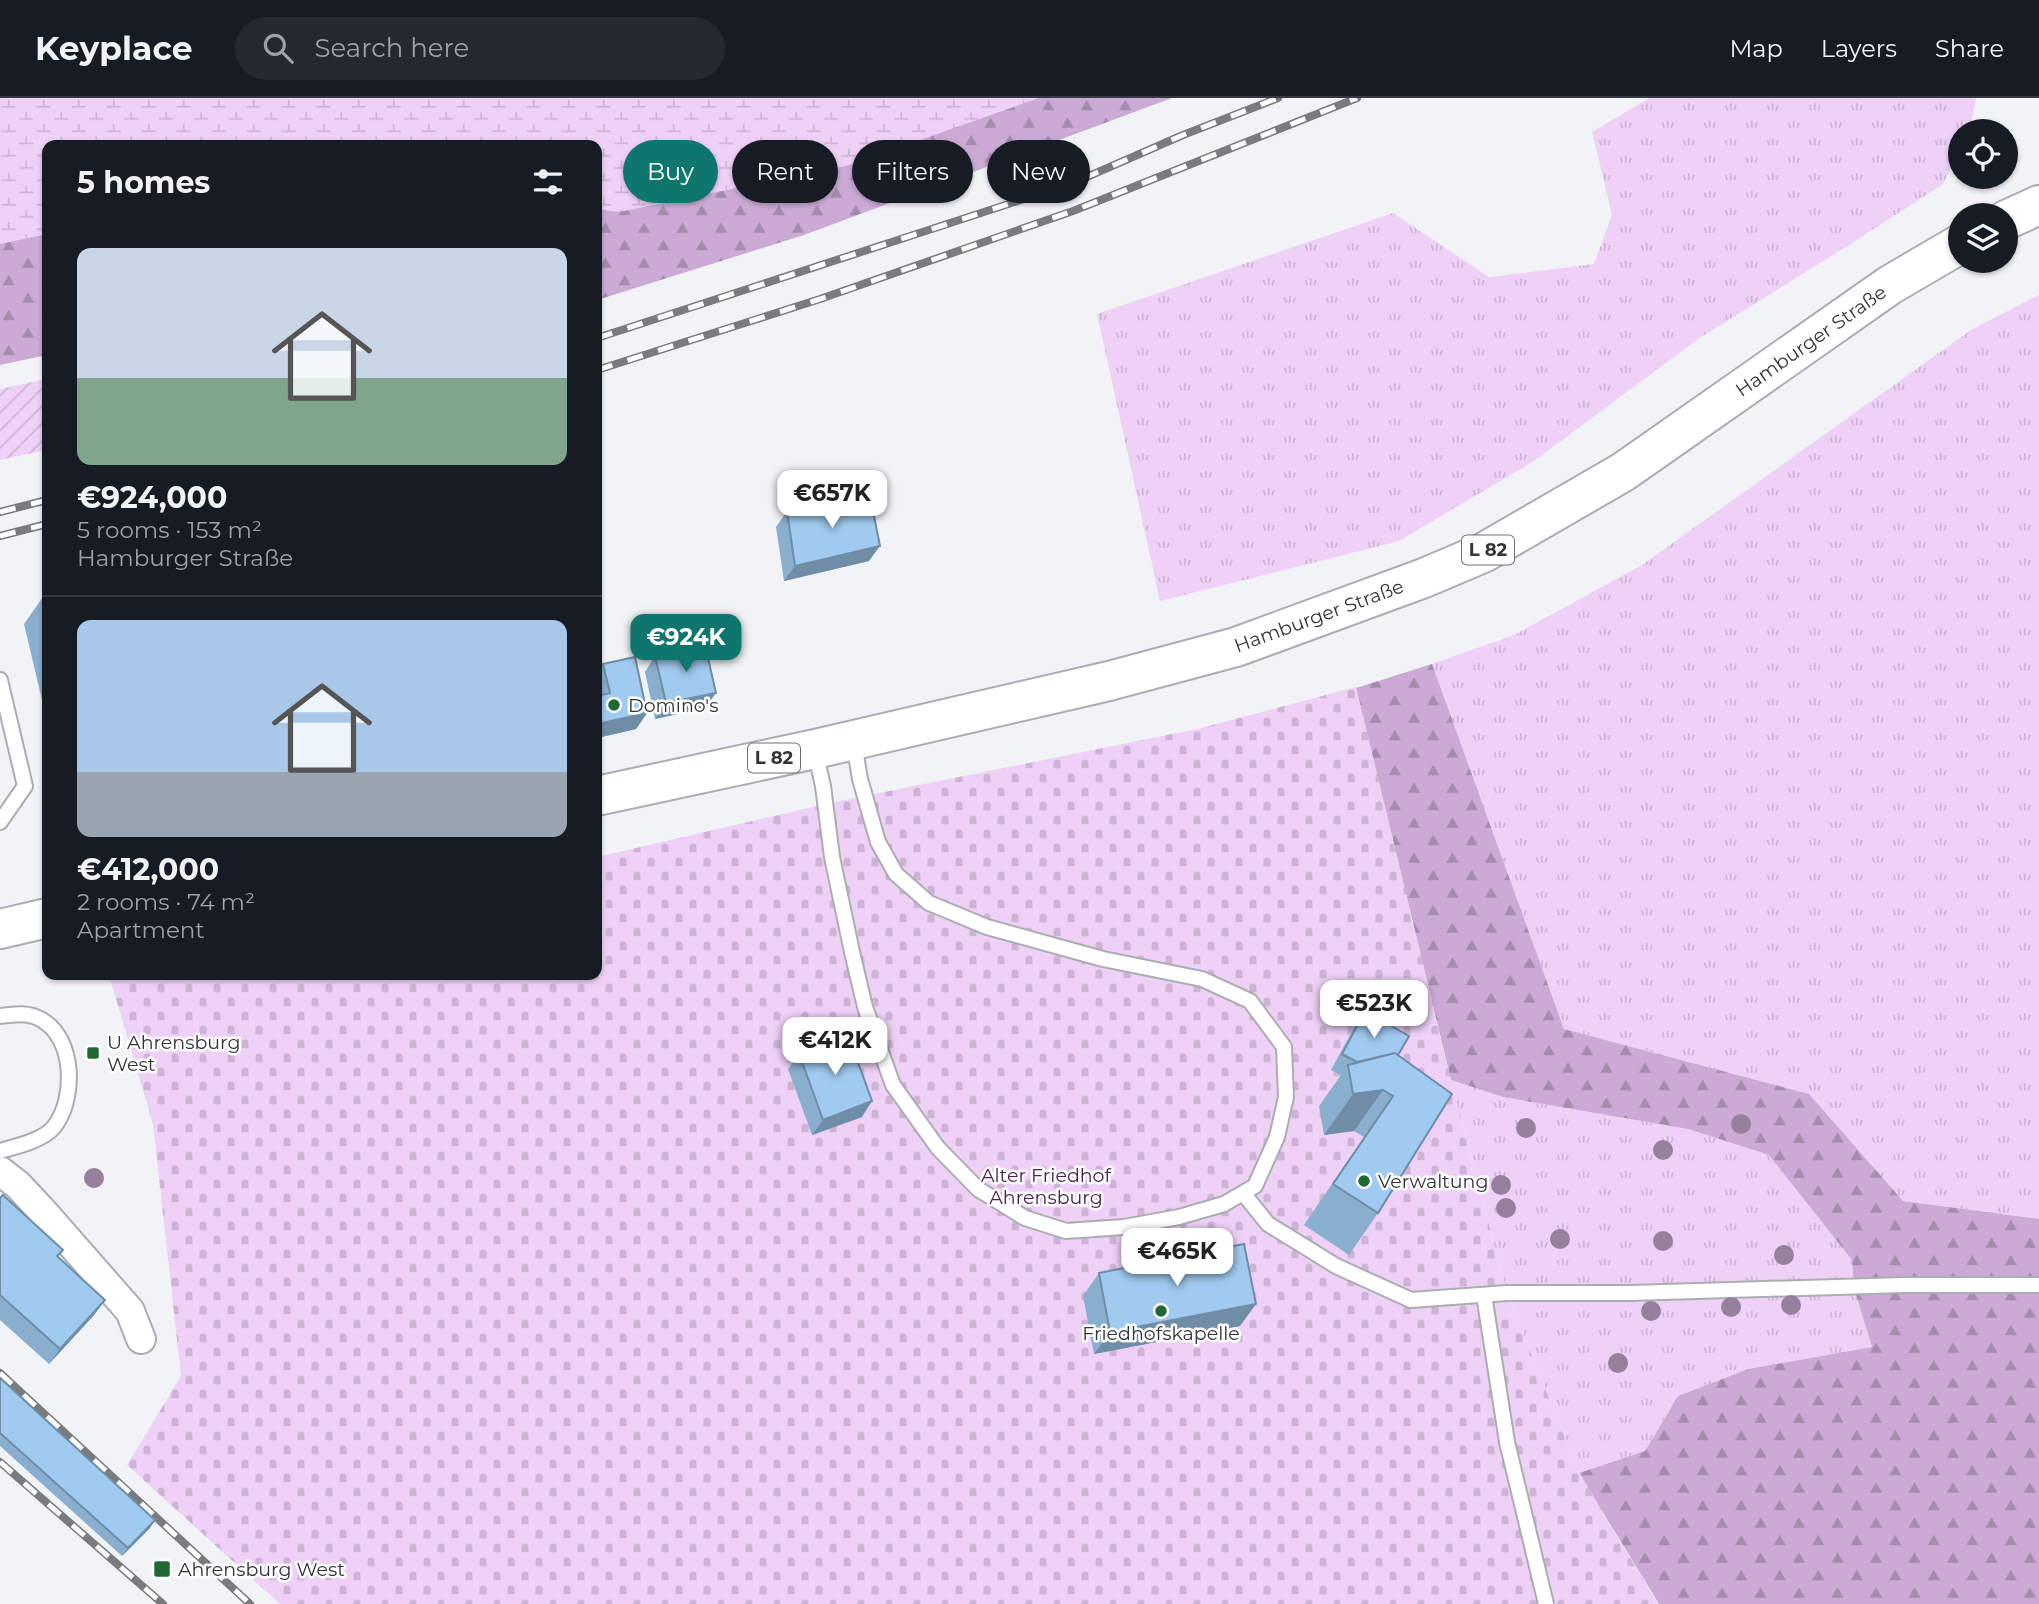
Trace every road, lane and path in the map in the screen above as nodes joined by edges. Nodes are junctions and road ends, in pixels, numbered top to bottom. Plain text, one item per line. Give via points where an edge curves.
1 (2039, 205) edge
2 (2018, 215) edge
3 (1948, 251) edge
4 (0, 680) edge
5 (853, 740) junction
6 (815, 749) junction
7 (602, 795) edge
8 (0, 822) edge
9 (42, 919) edge
10 (0, 929) edge
11 (0, 1016) edge
12 (0, 1151) edge
13 (0, 1171) edge
14 (1243, 1193) junction
15 (2039, 1285) edge
16 (1484, 1295) junction
17 (141, 1339) dead end
18 (1546, 1604) edge

1 - 2 main road
3 - 5 main road, Hamburger Straße / L 82 via 1880,292 1623,472 1483,553 1367,601 1236,647
4 - 8 lane via 25,786
5 - 6 main road, Hamburger Straße / L 82
5 - 14 lane via 878,842 896,874 929,903 988,927 1103,959 1202,979 1250,1001 1284,1047 1286,1097 1277,1137 1255,1186
6 - 7 main road, Hamburger Straße / L 82
6 - 14 lane via 832,857 865,1007 893,1085 938,1149 978,1189 1025,1218 1066,1231 1179,1217 1224,1204
9 - 10 main road
11 - 12 lane via 23,1013 52,1028 66,1057 69,1084 68,1097 53,1128 32,1141
13 - 17 street via 45,1214 130,1311
14 - 16 lane via 1268,1224 1336,1266 1410,1300
15 - 16 lane
16 - 18 lane via 1507,1442

